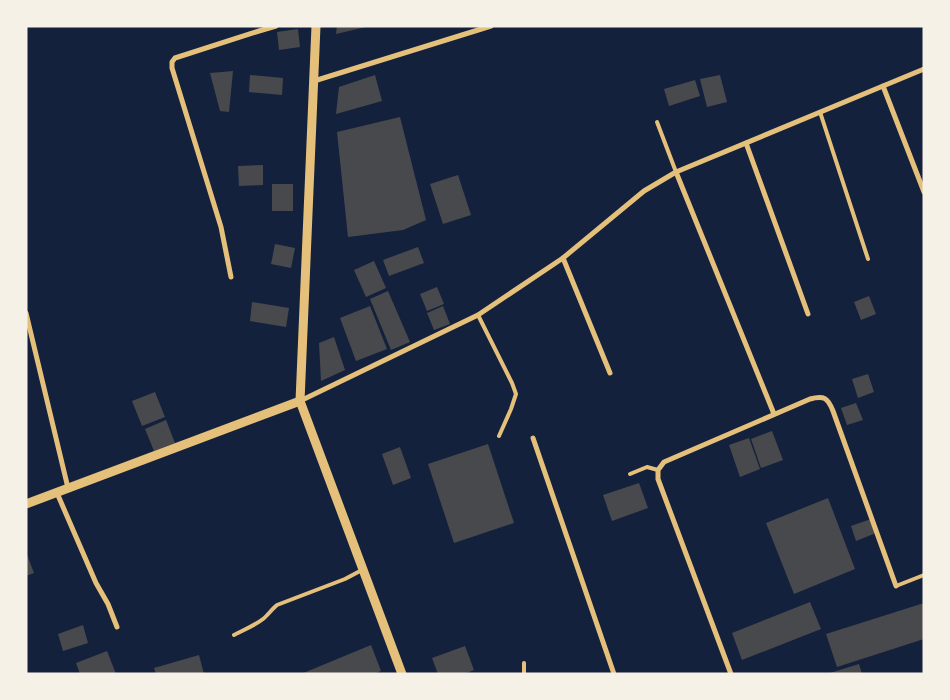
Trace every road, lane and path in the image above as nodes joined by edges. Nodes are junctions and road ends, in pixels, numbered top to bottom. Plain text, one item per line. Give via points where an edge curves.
1 (276, 26) edge
2 (316, 26) edge
3 (491, 26) edge
4 (924, 69) edge
5 (314, 81) junction
6 (883, 86) junction
7 (820, 112) junction
8 (657, 122) dead end
9 (746, 143) junction
10 (676, 172) junction
11 (924, 192) edge
12 (563, 258) junction
13 (868, 259) dead end
14 (231, 277) dead end
15 (26, 313) edge
16 (808, 314) dead end
17 (478, 315) junction
18 (610, 373) dead end
19 (300, 401) junction
20 (774, 414) junction
21 (499, 436) dead end
22 (533, 438) dead end
23 (658, 470) junction
24 (630, 474) dead end
25 (68, 488) junction
26 (57, 493) junction
27 (26, 504) edge
28 (364, 569) junction
29 (924, 575) edge
30 (896, 586) joint
31 (117, 627) dead end
32 (234, 635) dead end
33 (524, 663) dead end
34 (402, 674) edge
35 (524, 674) edge
36 (614, 674) edge
37 (731, 674) edge

1 - 14 street via 175,58 172,62 221,227
2 - 5 street
3 - 5 street
4 - 6 street
5 - 19 street
6 - 7 street
6 - 11 street
7 - 9 street
7 - 13 lane
8 - 10 lane
9 - 10 street
9 - 16 street
10 - 12 street via 644,191
10 - 20 street
12 - 17 street
12 - 18 street
15 - 25 street
17 - 19 street
17 - 21 lane via 516,394
19 - 25 street
19 - 28 street
20 - 23 street via 664,462
20 - 30 street via 814,398 830,402
22 - 36 street
23 - 24 lane via 647,467
23 - 37 street via 658,479
25 - 26 street
26 - 27 street
26 - 31 street
28 - 32 lane via 277,605 260,621
28 - 34 street
29 - 30 lane
33 - 35 lane

